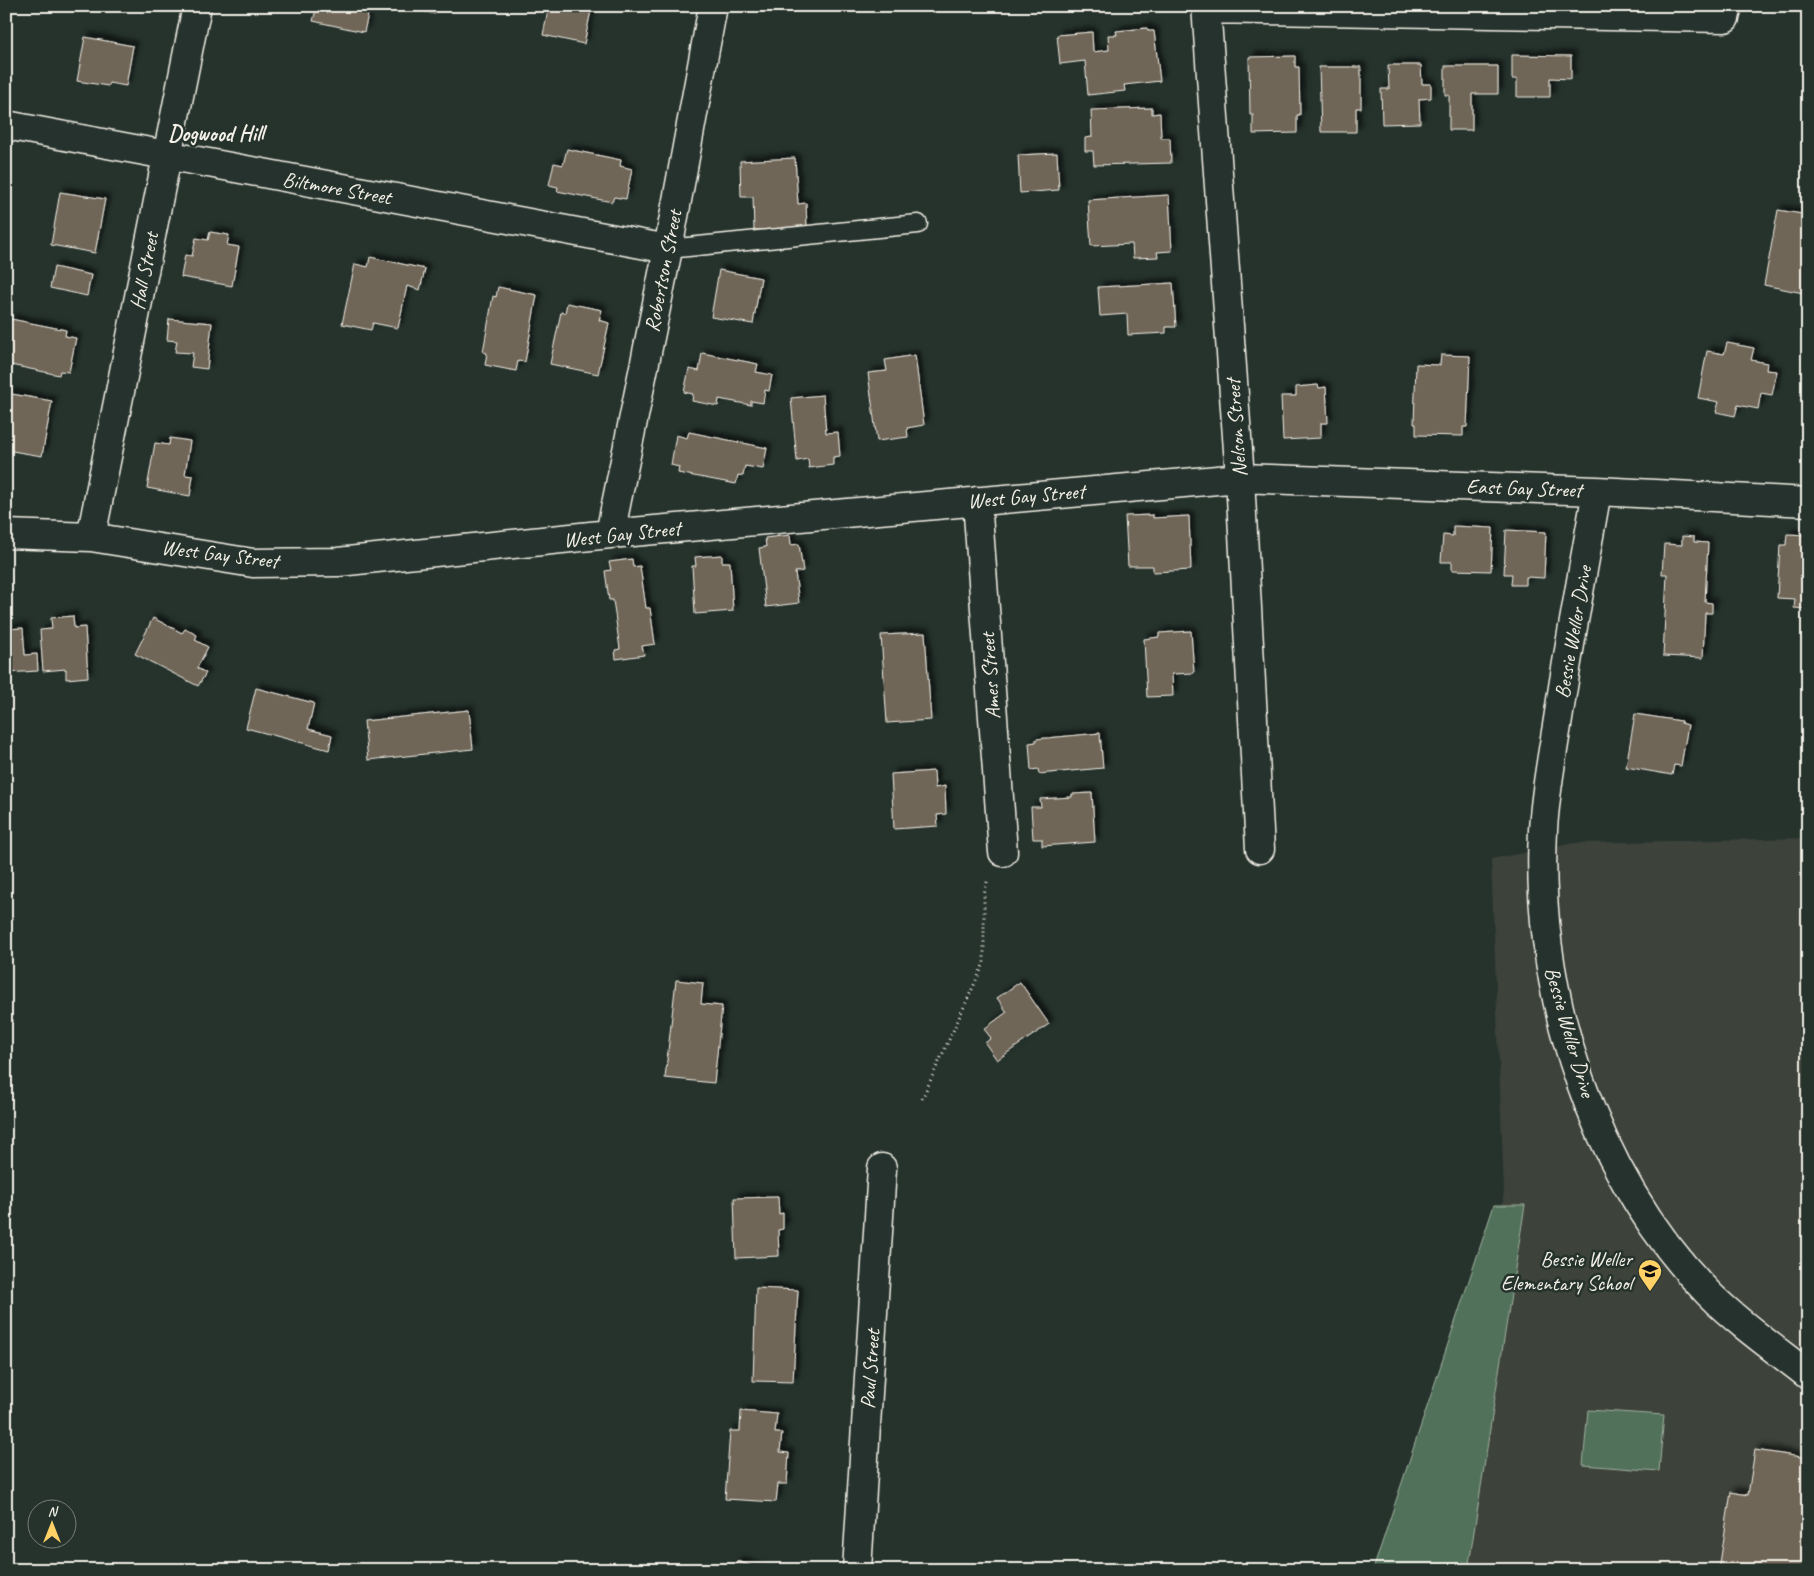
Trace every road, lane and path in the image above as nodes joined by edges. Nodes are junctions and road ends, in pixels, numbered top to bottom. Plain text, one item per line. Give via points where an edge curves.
1 (197, 6) edge
2 (713, 6) edge
3 (1206, 7) edge
4 (1726, 12) edge
5 (6, 126) edge
6 (166, 157) junction
7 (918, 224) dead end
8 (668, 249) junction
9 (1240, 478) junction
10 (1597, 491) junction
11 (977, 500) junction
12 (1808, 502) edge
13 (6, 534) edge
14 (610, 534) junction
15 (92, 537) junction
16 (1003, 845) joint
17 (1260, 850) dead end
18 (922, 1099) dead end
19 (882, 1168) dead end
20 (1808, 1375) edge
21 (857, 1570) edge

1 - 6 street, Hall Street
2 - 8 street, Robertson Street
3 - 4 street
3 - 9 street, Nelson Street
5 - 6 street, Biltmore Street
6 - 8 street, Biltmore Street
6 - 15 street, Hall Street
7 - 8 lane
8 - 14 street, Robertson Street
9 - 10 street, East Gay Street
9 - 11 street, West Gay Street
9 - 17 street, Nelson Street
10 - 12 street, East Gay Street
10 - 20 street, Bessie Weller Drive via 1570,641 1543,829 1545,924 1558,1005 1596,1120 1644,1212 1709,1294
11 - 14 street, West Gay Street
11 - 16 street, Ames Street
13 - 15 street, West Gay Street
14 - 15 street, West Gay Street via 338,562 264,564
16 - 18 path via 994,850 984,896 984,963
19 - 21 street, Paul Street

